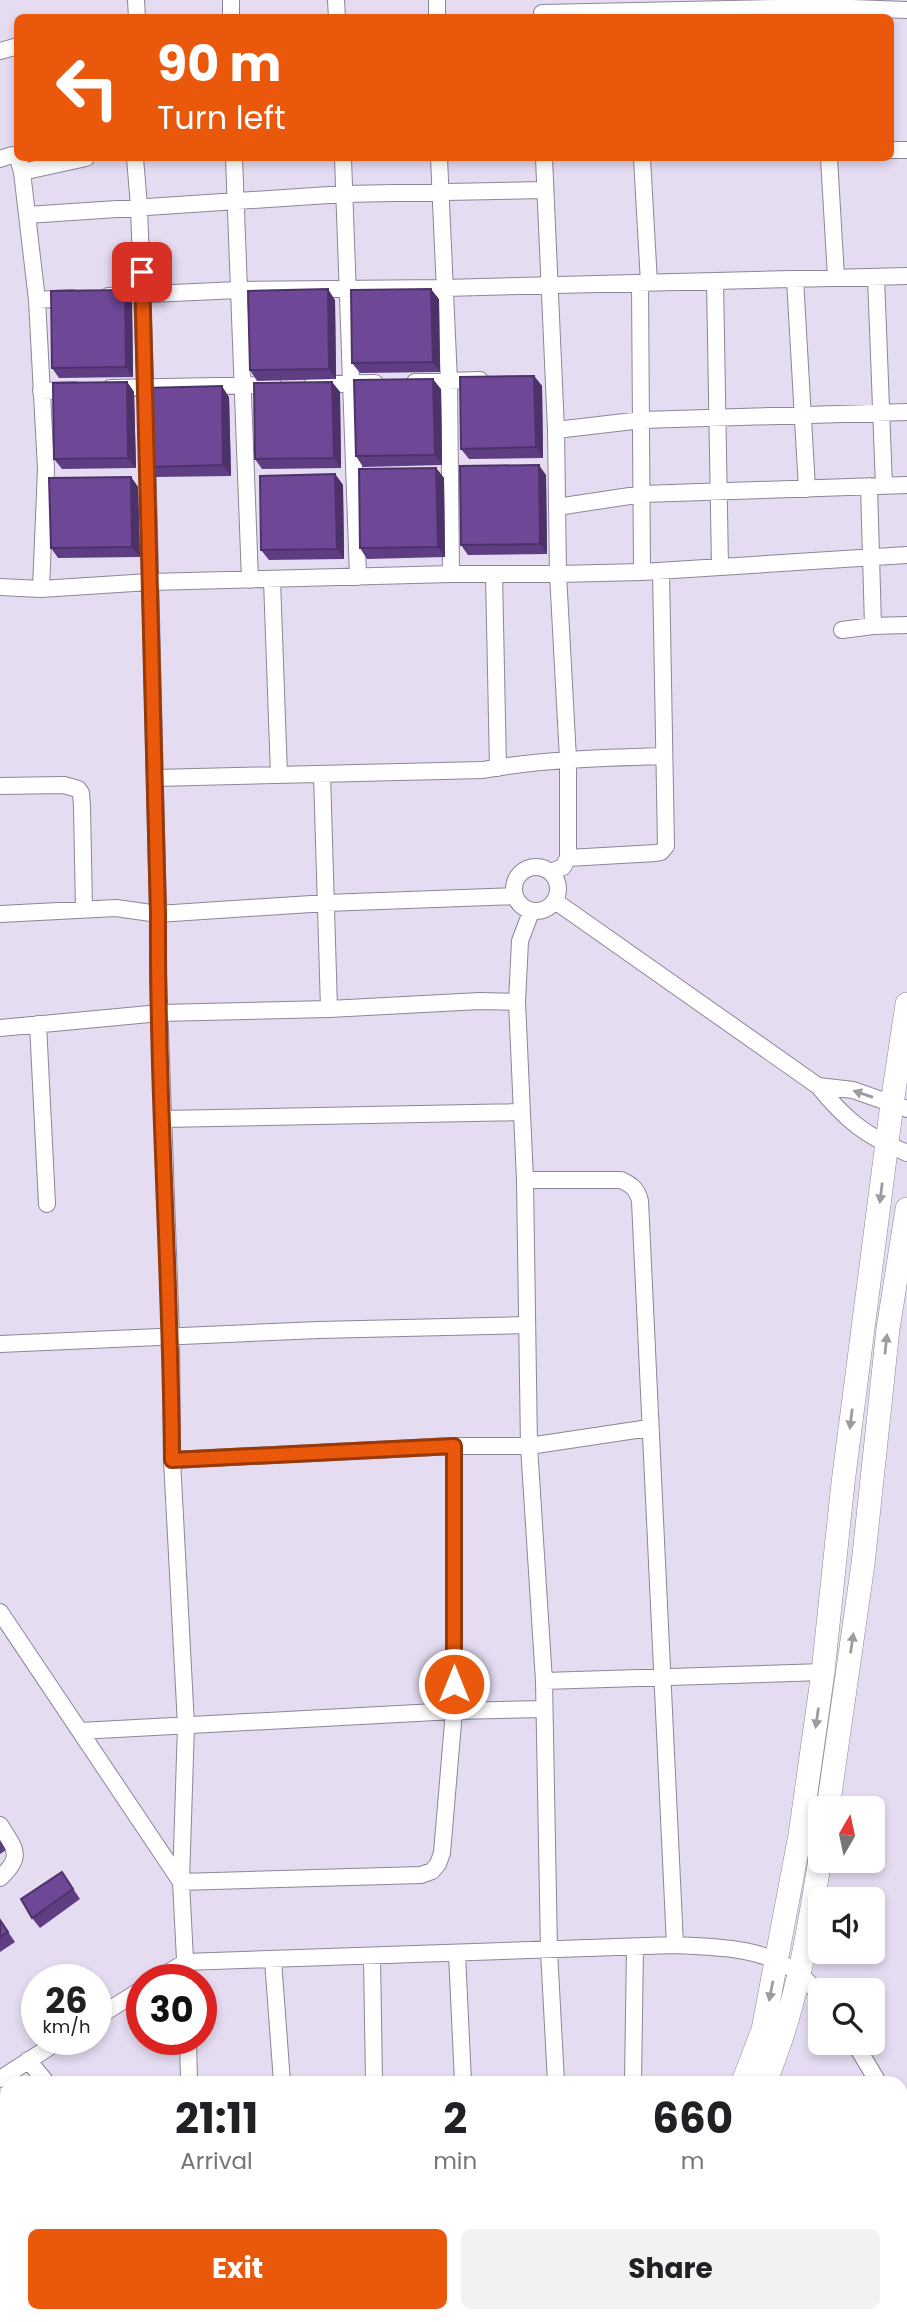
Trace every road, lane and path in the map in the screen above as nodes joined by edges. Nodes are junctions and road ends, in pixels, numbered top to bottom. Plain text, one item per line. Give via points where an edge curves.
1 (639, 5) edge
2 (824, 8) edge
3 (542, 10) edge
4 (907, 10) edge
5 (11, 158) edge
6 (135, 161) edge
7 (234, 161) edge
8 (343, 161) edge
9 (439, 161) edge
10 (544, 161) edge
11 (642, 161) edge
12 (829, 161) edge
13 (544, 190) junction
14 (439, 191) junction
15 (344, 194) junction
16 (236, 200) junction
17 (139, 206) junction
18 (27, 215) junction
19 (907, 276) edge
20 (836, 277) junction
21 (876, 277) junction
22 (795, 279) junction
23 (715, 281) junction
24 (644, 283) junction
25 (549, 284) junction
26 (444, 288) junction
27 (238, 290) junction
28 (348, 290) junction
29 (142, 293) junction
30 (37, 300) junction
31 (502, 379) edge
32 (449, 381) junction
33 (352, 383) junction
34 (145, 386) junction
35 (243, 386) junction
36 (41, 391) junction
37 (907, 412) edge
38 (881, 413) junction
39 (803, 415) junction
40 (719, 418) junction
41 (642, 420) junction
42 (556, 430) junction
43 (907, 485) edge
44 (876, 486) junction
45 (807, 489) junction
46 (720, 492) junction
47 (643, 494) junction
48 (557, 507) junction
49 (907, 555) edge
50 (870, 556) junction
51 (720, 567) junction
52 (661, 571) junction
53 (642, 572) junction
54 (451, 574) junction
55 (494, 574) junction
56 (558, 574) junction
57 (358, 577) junction
58 (250, 580) junction
59 (272, 580) junction
60 (149, 582) junction
61 (0, 587) edge
62 (41, 589) junction
63 (873, 625) junction
64 (907, 625) edge
65 (842, 630) dead end
66 (663, 756) junction
67 (568, 759) junction
68 (498, 768) junction
69 (322, 774) junction
70 (279, 775) junction
71 (155, 778) junction
72 (0, 786) edge
73 (568, 858) junction
74 (551, 872) junction
75 (514, 896) junction
76 (555, 901) junction
77 (326, 903) junction
78 (84, 909) junction
79 (531, 912) junction
80 (0, 914) edge
81 (158, 914) junction
82 (517, 1002) junction
83 (907, 1004) edge
84 (329, 1009) junction
85 (160, 1013) junction
86 (38, 1024) junction
87 (0, 1028) edge
88 (818, 1086) junction
89 (899, 1107) edge
90 (522, 1112) junction
91 (162, 1119) junction
92 (897, 1149) edge
93 (525, 1180) junction
94 (47, 1204) dead end
95 (907, 1209) edge
96 (527, 1325) junction
97 (171, 1336) junction
98 (0, 1344) edge
99 (649, 1428) junction
100 (454, 1446) junction
101 (529, 1446) junction
102 (172, 1460) junction
103 (0, 1612) edge
104 (823, 1672) junction
105 (665, 1678) junction
106 (544, 1681) junction
107 (544, 1709) junction
108 (454, 1711) junction
109 (186, 1725) junction
110 (80, 1731) junction
111 (830, 1796) edge
112 (0, 1825) edge
113 (817, 1873) edge
114 (0, 1878) edge
115 (181, 1882) junction
116 (675, 1945) junction
117 (635, 1947) junction
118 (548, 1951) junction
119 (457, 1954) junction
120 (372, 1956) junction
121 (273, 1960) junction
122 (777, 1960) junction
123 (185, 1962) junction
124 (182, 1964) edge
125 (800, 1974) junction
126 (808, 1983) edge
127 (36, 2055) edge
128 (188, 2055) edge
129 (862, 2055) edge
130 (28, 2060) junction
131 (4, 2076) edge
132 (41, 2076) edge
133 (189, 2076) edge
134 (282, 2076) edge
135 (374, 2076) edge
136 (463, 2076) edge
137 (555, 2076) edge
138 (633, 2076) edge
139 (745, 2076) edge
140 (767, 2076) edge
141 (874, 2076) edge

1 - 2 street
1 - 3 street via 607,13
2 - 4 street
5 - 18 street
6 - 17 street
7 - 16 street
8 - 15 street
9 - 14 street
10 - 13 street
11 - 24 street
12 - 20 street
13 - 14 street
13 - 25 street
14 - 15 street
14 - 26 street
15 - 16 street
15 - 28 street
16 - 17 street
16 - 27 street
17 - 18 street
17 - 29 street
18 - 30 street
19 - 21 street
20 - 21 street
20 - 22 street
21 - 38 street
22 - 23 street
22 - 39 street
23 - 24 street
23 - 40 street
24 - 25 street
24 - 41 street
25 - 26 street
25 - 42 street via 547,378
26 - 28 street
26 - 32 street
27 - 28 street
27 - 29 street
27 - 35 street
28 - 33 street
29 - 30 street
29 - 34 street
30 - 36 street
31 - 32 street
32 - 33 street
32 - 54 street
33 - 35 street
33 - 57 street
34 - 35 street
34 - 36 street
34 - 60 street
35 - 58 street
36 - 62 street via 46,469
37 - 38 street
38 - 39 street
38 - 44 street
39 - 40 street
39 - 45 street
40 - 41 street
40 - 46 street
41 - 42 street
41 - 47 street
42 - 48 street
43 - 44 street
44 - 45 street
44 - 50 street
45 - 46 street
46 - 47 street
46 - 51 street
47 - 48 street
47 - 53 street
48 - 56 street
49 - 50 street
50 - 51 street
50 - 63 street
51 - 52 street
52 - 53 street
52 - 66 street
53 - 56 street
54 - 55 street
54 - 57 street
55 - 56 street
55 - 68 street
56 - 67 street
57 - 59 street
58 - 59 street
58 - 60 street
59 - 70 street
60 - 62 street
60 - 71 street
61 - 62 street
63 - 64 street
63 - 65 street
66 - 67 street
66 - 73 street via 667,841 661,852
67 - 68 street
67 - 73 street
68 - 69 street
69 - 70 street
69 - 77 street
70 - 71 street
71 - 81 street
72 - 78 street via 64,785 81,793
73 - 74 street via 563,867
74 - 75 street via 528,867 513,884
74 - 76 street via 557,881
75 - 77 street
75 - 79 street
76 - 79 street via 549,908
76 - 88 street
77 - 81 street
77 - 84 street
78 - 80 street
78 - 81 street
79 - 82 street via 520,941
81 - 85 street
82 - 84 street
82 - 90 street
83 - 89 main road
84 - 85 street
85 - 86 street
85 - 91 street
86 - 87 street
86 - 94 street
89 -> 88 street via 853,1090
88 - 92 street via 840,1113 866,1134
89 - 92 main road
90 - 91 street
90 - 93 street
91 - 97 street
92 -> 104 main road via 843,1483
93 - 96 street
93 - 99 street via 621,1180 637,1192
111 -> 95 main road
96 - 97 street
96 - 101 street
97 - 98 street
97 - 102 street
99 - 101 street
99 - 105 street
100 - 101 street
100 - 102 street
100 - 108 street
101 - 106 street
102 - 109 street
103 - 110 street
104 - 105 street
104 -> 122 main road
105 - 106 street
105 - 116 street
106 - 107 street
107 - 108 street
107 - 118 street
108 - 109 street
108 - 115 street via 443,1846 432,1871 421,1875
109 - 110 street
109 - 115 street
110 - 115 street
112 - 114 street via 16,1856
113 - 125 main road
115 - 123 street
116 - 117 street
116 - 122 street via 738,1950
117 - 118 street
117 - 138 street
118 - 119 street
118 - 137 street
119 - 120 street
119 - 136 street
120 - 121 street
120 - 135 street
121 - 123 street
121 - 134 street
122 - 125 street
122 -> 139 main road via 763,2030
123 - 124 street
125 - 126 street
125 - 140 main road
127 - 130 street
128 - 133 street
129 - 141 street
130 - 131 street
130 - 132 street

